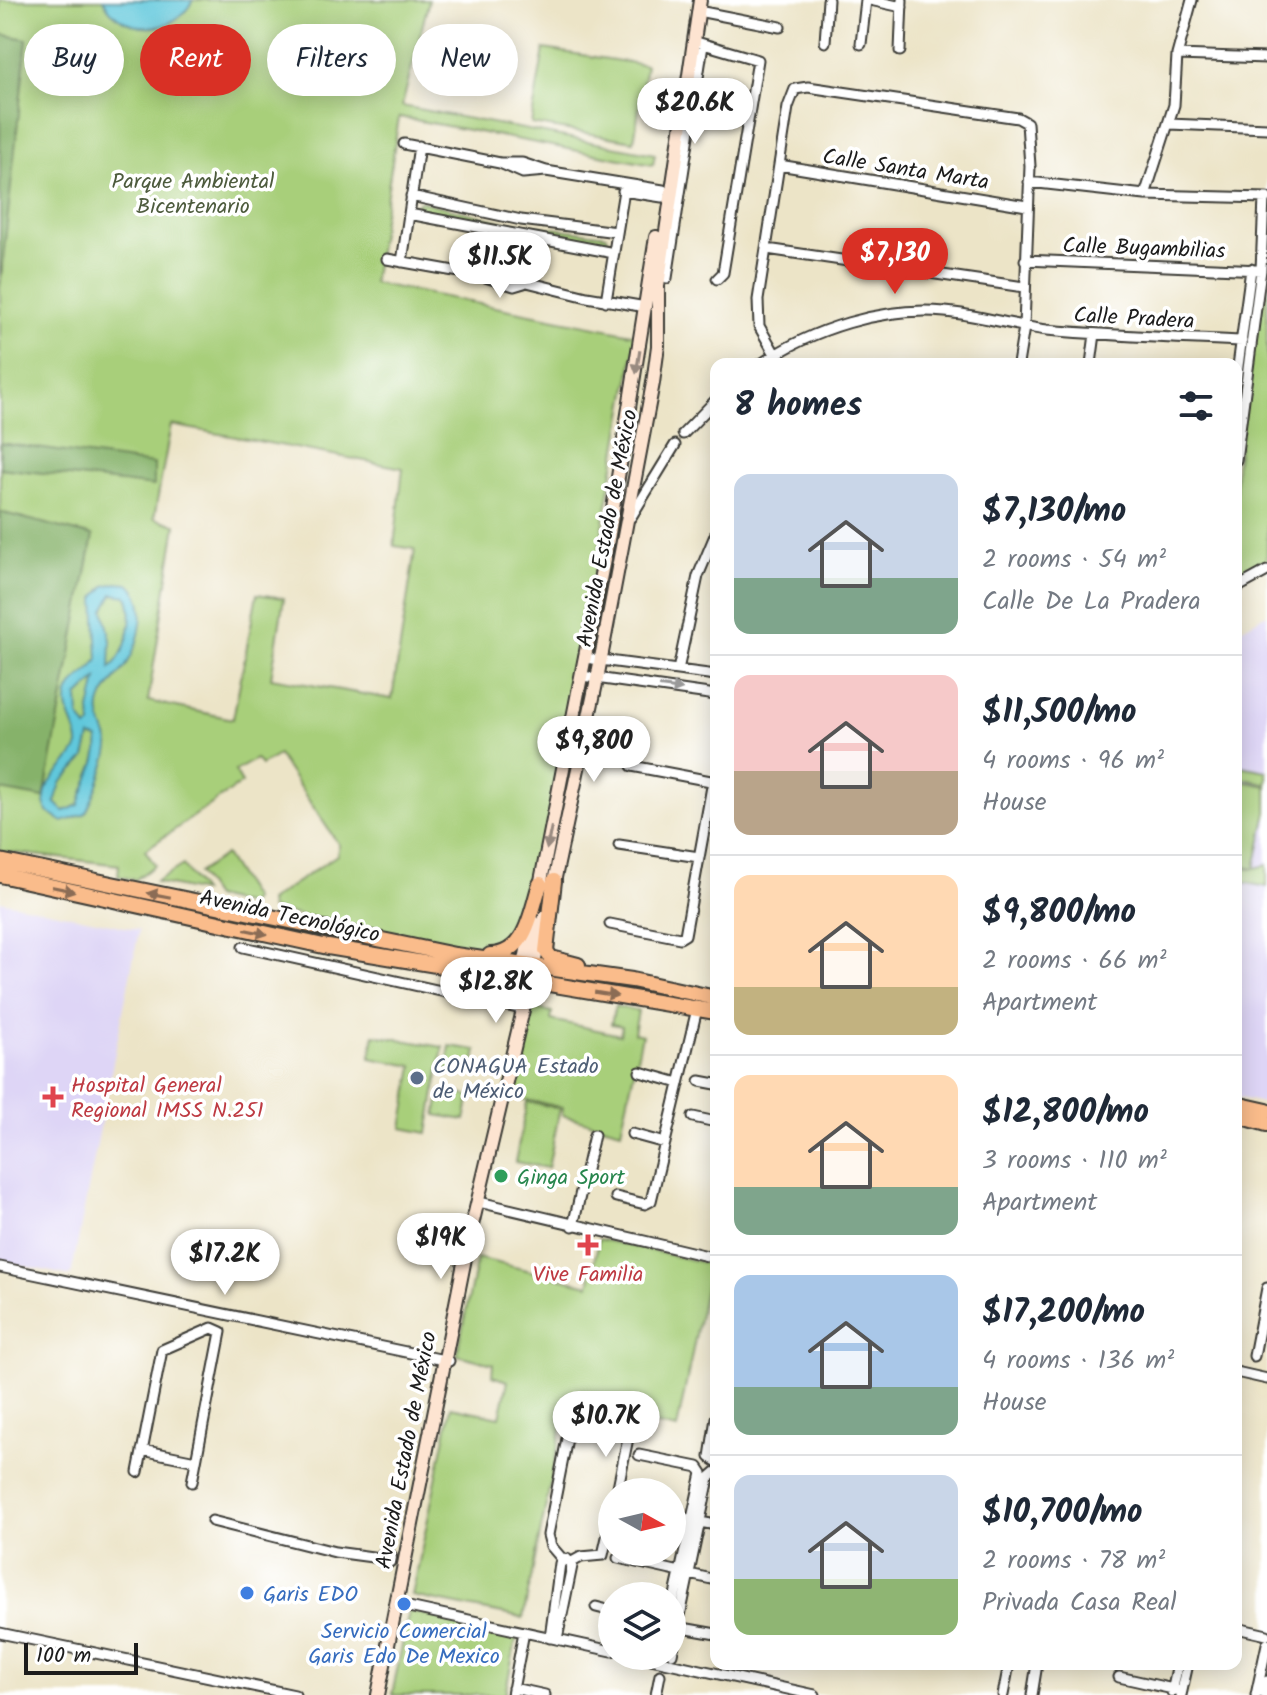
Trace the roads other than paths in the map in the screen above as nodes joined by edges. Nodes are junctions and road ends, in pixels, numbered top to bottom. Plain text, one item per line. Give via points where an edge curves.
1 (828, 0) edge
2 (868, 0) edge
3 (1192, 0) edge
4 (697, 4) edge
5 (902, 4) edge
6 (780, 27) dead end
7 (825, 42) dead end
8 (698, 43) junction
9 (861, 44) dead end
10 (900, 51) dead end
11 (1177, 55) junction
12 (1267, 58) edge
13 (1169, 124) junction
14 (1267, 128) edge
15 (404, 144) dead end
16 (419, 146) junction
17 (779, 165) junction
18 (1029, 182) junction
19 (624, 187) junction
20 (662, 193) junction
21 (1145, 195) junction
22 (411, 196) junction
23 (1265, 198) edge
24 (1027, 206) junction
25 (409, 214) junction
26 (617, 232) junction
27 (767, 249) junction
28 (614, 253) junction
29 (387, 259) dead end
30 (1025, 260) junction
31 (402, 262) junction
32 (1256, 270) junction
33 (667, 278) dead end
34 (717, 279) dead end
35 (1024, 287) junction
36 (606, 301) junction
37 (646, 307) junction
38 (1024, 327) junction
39 (1095, 334) junction
40 (1242, 341) junction
41 (775, 354) junction
42 (769, 358) edge
43 (1019, 358) edge
44 (1092, 358) edge
45 (1239, 358) edge
46 (1242, 403) edge
47 (710, 406) edge
48 (683, 434) dead end
49 (675, 445) dead end
50 (626, 528) junction
51 (710, 547) edge
52 (1267, 571) edge
53 (599, 585) junction
54 (1242, 585) edge
55 (614, 592) junction
56 (595, 603) junction
57 (610, 610) junction
58 (585, 658) junction
59 (601, 661) junction
60 (678, 670) junction
61 (710, 674) edge
62 (582, 676) junction
63 (597, 679) junction
64 (710, 694) edge
65 (632, 766) dead end
66 (710, 780) edge
67 (710, 805) edge
68 (619, 845) dead end
69 (699, 857) junction
70 (0, 861) edge
71 (0, 875) edge
72 (547, 882) junction
73 (610, 924) dead end
74 (243, 947) dead end
75 (455, 955) junction
76 (528, 966) junction
77 (494, 977) junction
78 (632, 980) junction
79 (525, 981) junction
80 (710, 997) edge
81 (519, 1005) junction
82 (697, 1009) junction
83 (710, 1011) edge
84 (640, 1072) dead end
85 (700, 1081) dead end
86 (679, 1083) junction
87 (710, 1083) edge
88 (1242, 1105) edge
89 (1267, 1111) edge
90 (693, 1117) dead end
91 (1242, 1117) edge
92 (710, 1121) edge
93 (1267, 1124) edge
94 (632, 1134) dead end
95 (594, 1135) dead end
96 (665, 1143) junction
97 (616, 1197) dead end
98 (478, 1208) junction
99 (573, 1226) junction
100 (710, 1257) edge
101 (0, 1267) edge
102 (1267, 1288) edge
103 (216, 1312) junction
104 (212, 1328) junction
105 (1254, 1356) dead end
106 (447, 1360) junction
107 (1242, 1373) edge
108 (1267, 1379) edge
109 (570, 1423) dead end
110 (629, 1433) dead end
111 (142, 1450) junction
112 (639, 1455) dead end
113 (196, 1461) junction
114 (138, 1472) dead end
115 (620, 1478) edge
116 (192, 1482) dead end
117 (710, 1483) edge
118 (686, 1518) edge
119 (212, 1521) dead end
120 (696, 1521) junction
121 (710, 1524) edge
122 (598, 1555) edge
123 (397, 1561) junction
124 (567, 1561) junction
125 (653, 1566) edge
126 (684, 1573) junction
127 (710, 1579) edge
128 (681, 1582) edge
129 (683, 1582) edge
130 (398, 1605) junction
131 (686, 1629) edge
132 (1242, 1629) edge
133 (524, 1632) junction
134 (0, 1633) edge
135 (710, 1633) edge
136 (1267, 1635) edge
137 (553, 1639) junction
138 (1267, 1644) edge
139 (598, 1648) edge
140 (686, 1663) edge
141 (1008, 1670) edge
142 (1036, 1670) edge
143 (1178, 1670) edge
144 (1186, 1670) edge
145 (660, 1675) dead end
146 (1119, 1677) dead end
147 (1267, 1681) edge
148 (512, 1692) edge
149 (786, 1692) edge
150 (1177, 1693) edge
151 (295, 1695) edge
152 (378, 1695) edge
153 (385, 1695) edge
154 (545, 1695) edge
155 (656, 1695) edge
156 (815, 1695) edge
157 (1003, 1695) edge
158 (1032, 1695) edge
159 (1256, 1695) edge
160 (1265, 1695) edge

1 - 7 street
2 - 5 street
2 - 9 street
3 - 11 street
4 - 6 street
4 - 8 main road, Avenida Estado de México
4 - 20 main road, Avenida Estado de México
5 - 10 street
8 - 33 street
8 - 34 street via 758,60 723,273
8 - 50 main road, Avenida Estado de México via 658,286 653,383
11 - 12 street
11 - 13 street
13 - 14 street
13 - 21 street
15 - 16 street
16 - 19 street
16 - 22 street
17 - 18 street via 792,92 808,87 1018,118 1027,123
17 - 24 street, Calle Santa Marta
17 - 27 street
18 - 21 street
18 - 24 street
19 - 20 street
19 - 26 street
20 - 37 main road, Avenida Estado de México
21 - 23 street
22 - 25 street
22 - 26 street via 511,218
23 - 32 street
24 - 30 street
25 - 28 street
25 - 31 street
26 - 28 street
27 - 35 street
27 - 41 street via 757,317
28 - 36 street
29 - 31 street
30 - 32 street, Calle Bugambilias
30 - 35 street
31 - 36 street via 507,277
32 - 40 street
32 - 46 street
35 - 38 street
36 - 37 street
37 -> 53 main road, Avenida Estado de México
38 - 39 street, Calle Pradera
38 - 41 street, Calle Pradera via 950,312 903,312 823,333
38 - 43 street
39 - 40 street, Calle Pradera
39 - 44 street
40 - 45 street
41 - 42 street, Calle Pradera
47 - 48 street
49 - 50 street
50 - 55 main road, Avenida Estado de México
51 - 60 street via 698,576
52 - 54 street
53 - 55 main road
53 - 56 main road, Avenida Estado de México
55 - 57 main road, Avenida Estado de México
56 - 57 main road
56 - 58 main road, Avenida Estado de México
57 - 59 main road, Avenida Estado de México
58 - 59 street
58 - 62 main road, Avenida Estado de México
59 - 60 street
59 - 63 main road, Avenida Estado de México
60 - 61 street
62 - 63 street
62 -> 72 main road, Avenida Estado de México
63 -> 64 street
63 - 72 main road, Avenida Estado de México
65 - 66 street
67 - 69 street
68 - 69 street
69 - 73 street via 684,936
75 -> 70 main road, Avenida Tecnológico
71 -> 77 main road, Avenida Tecnológico via 277,937
72 - 75 main road via 515,947 496,955
72 - 76 main road, Avenida Estado de México
72 - 78 main road via 548,955
74 - 81 street
75 - 76 main road, Avenida Tecnológico
76 - 78 main road, Avenida Tecnológico
76 - 79 main road, Avenida Estado de México
77 - 79 main road, Avenida Tecnológico
77 - 81 main road
78 - 80 main road, Avenida Tecnológico
79 - 81 main road, Avenida Estado de México
79 -> 82 main road, Avenida Tecnológico
81 - 98 main road, Avenida Estado de México
82 - 83 main road, Avenida Tecnológico
82 - 86 street
84 - 86 street
85 - 87 street
86 - 96 street
88 - 89 main road
90 - 92 street
91 - 93 main road
94 - 96 street
95 - 99 street
96 - 97 street via 651,1201
98 - 99 street
98 - 106 main road, Avenida Estado de México
99 - 100 street
101 - 103 street
102 - 105 street
103 - 104 street
103 - 106 street
104 - 111 street via 162,1350
104 - 113 street via 221,1332
106 - 123 main road, Avenida Estado de México
106 - 130 main road, Avenida Estado de México
107 - 108 street
109 - 124 street via 548,1535 551,1546
110 - 115 street
111 - 113 street
111 - 114 street
112 - 120 street via 701,1470
113 - 116 street
117 - 120 street
118 - 120 street
119 - 123 street via 335,1552 380,1558 387,1552
120 - 121 street
120 - 126 street
122 - 124 street
123 - 130 main road, Avenida Estado de México
124 - 137 street
125 - 126 street
126 - 127 street
126 - 128 street
126 - 129 street
130 - 133 street
130 - 152 main road, Avenida Estado de México
130 - 153 main road, Avenida Estado de México
131 - 135 street
132 - 136 street
133 - 137 street
133 - 148 street
134 - 151 street
137 - 139 street
138 - 159 street
140 - 149 street
141 - 157 street
142 - 158 street
143 - 150 street
144 - 150 street
145 - 155 street
146 - 150 street
147 - 160 street
148 - 154 street
149 - 156 street

